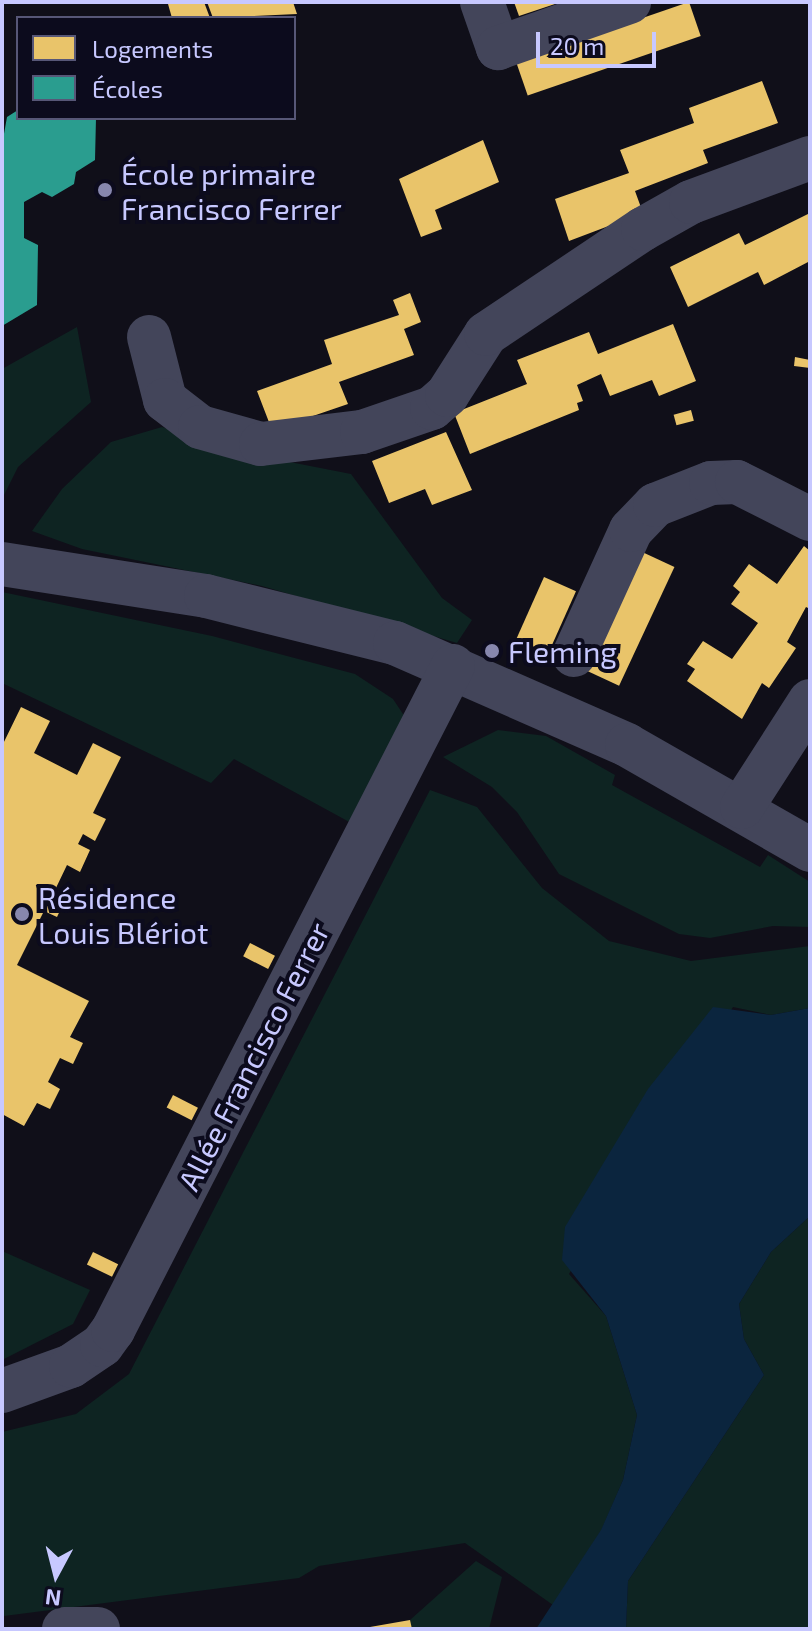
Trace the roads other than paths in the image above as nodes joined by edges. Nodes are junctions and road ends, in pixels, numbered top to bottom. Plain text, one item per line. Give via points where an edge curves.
1 (482, 2) edge
2 (629, 2) edge
3 (810, 158) edge
4 (149, 337) dead end
5 (810, 519) edge
6 (2, 564) edge
7 (574, 655) dead end
8 (453, 666) junction
9 (810, 701) edge
10 (742, 807) junction
11 (810, 850) edge
12 (2, 1391) edge
13 (64, 1629) edge
14 (98, 1629) edge

1 - 2 street via 498,48
3 - 4 street via 691,202 643,229 479,339 447,395 432,408 362,432 261,444 200,427 165,400
5 - 7 street via 737,482 711,483 655,505 631,530
6 - 8 street via 288,613
8 - 10 street via 598,731
8 - 12 street, Allée Francisco Ferrer via 113,1330 102,1345 71,1366
9 - 10 street
10 - 11 street
13 - 14 street

